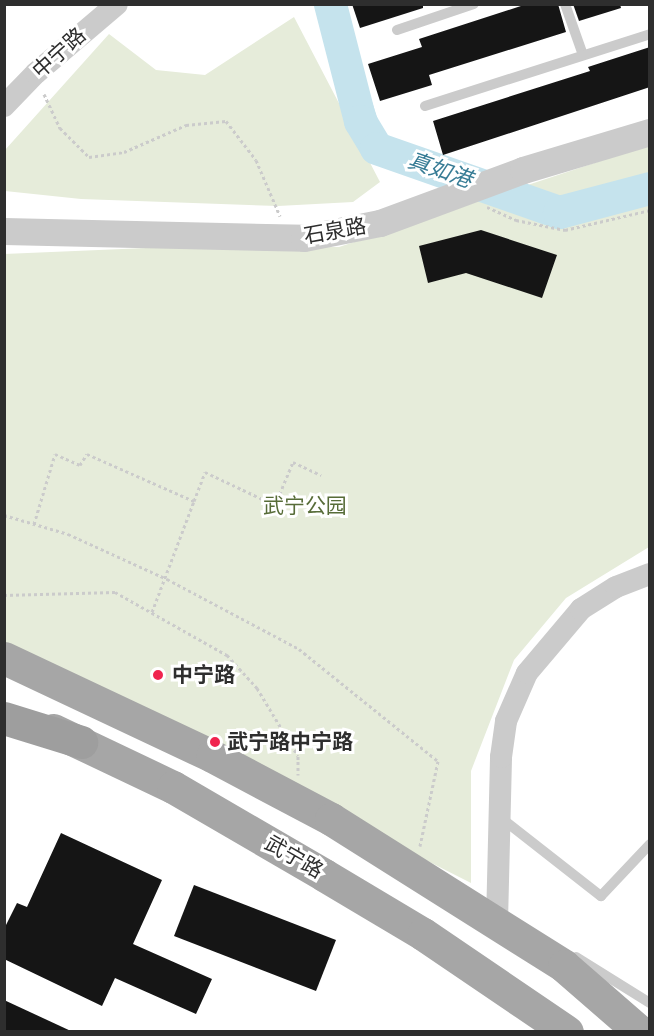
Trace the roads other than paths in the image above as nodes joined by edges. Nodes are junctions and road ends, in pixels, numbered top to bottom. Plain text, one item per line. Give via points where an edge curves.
1 (117, 4) edge
2 (474, 4) edge
3 (565, 4) edge
4 (397, 30) dead end
5 (650, 33) edge
6 (583, 55) junction
7 (4, 106) edge
8 (425, 106) dead end
9 (650, 132) edge
10 (4, 231) edge
11 (650, 574) edge
12 (4, 658) edge
13 (4, 711) edge
14 (4, 718) edge
15 (81, 742) junction
16 (501, 818) junction
17 (650, 844) edge
18 (496, 922) junction
19 (650, 1003) edge
20 (567, 1032) edge
21 (640, 1032) edge

1 - 7 street, 中宁路 via 36,73
2 - 4 lane
3 - 6 lane
5 - 6 lane
6 - 8 lane
9 - 10 street, 石泉路 via 523,170 380,224 285,238
11 - 16 street via 616,587 580,609 527,673 506,721 501,757
12 - 18 main road via 212,756 299,802
13 - 15 main road, 武宁路
14 - 15 highway
15 - 20 main road, 武宁路 via 173,787 413,928
16 - 17 lane via 601,896
16 - 18 street
18 - 19 lane via 561,948
18 - 21 main road via 564,966

